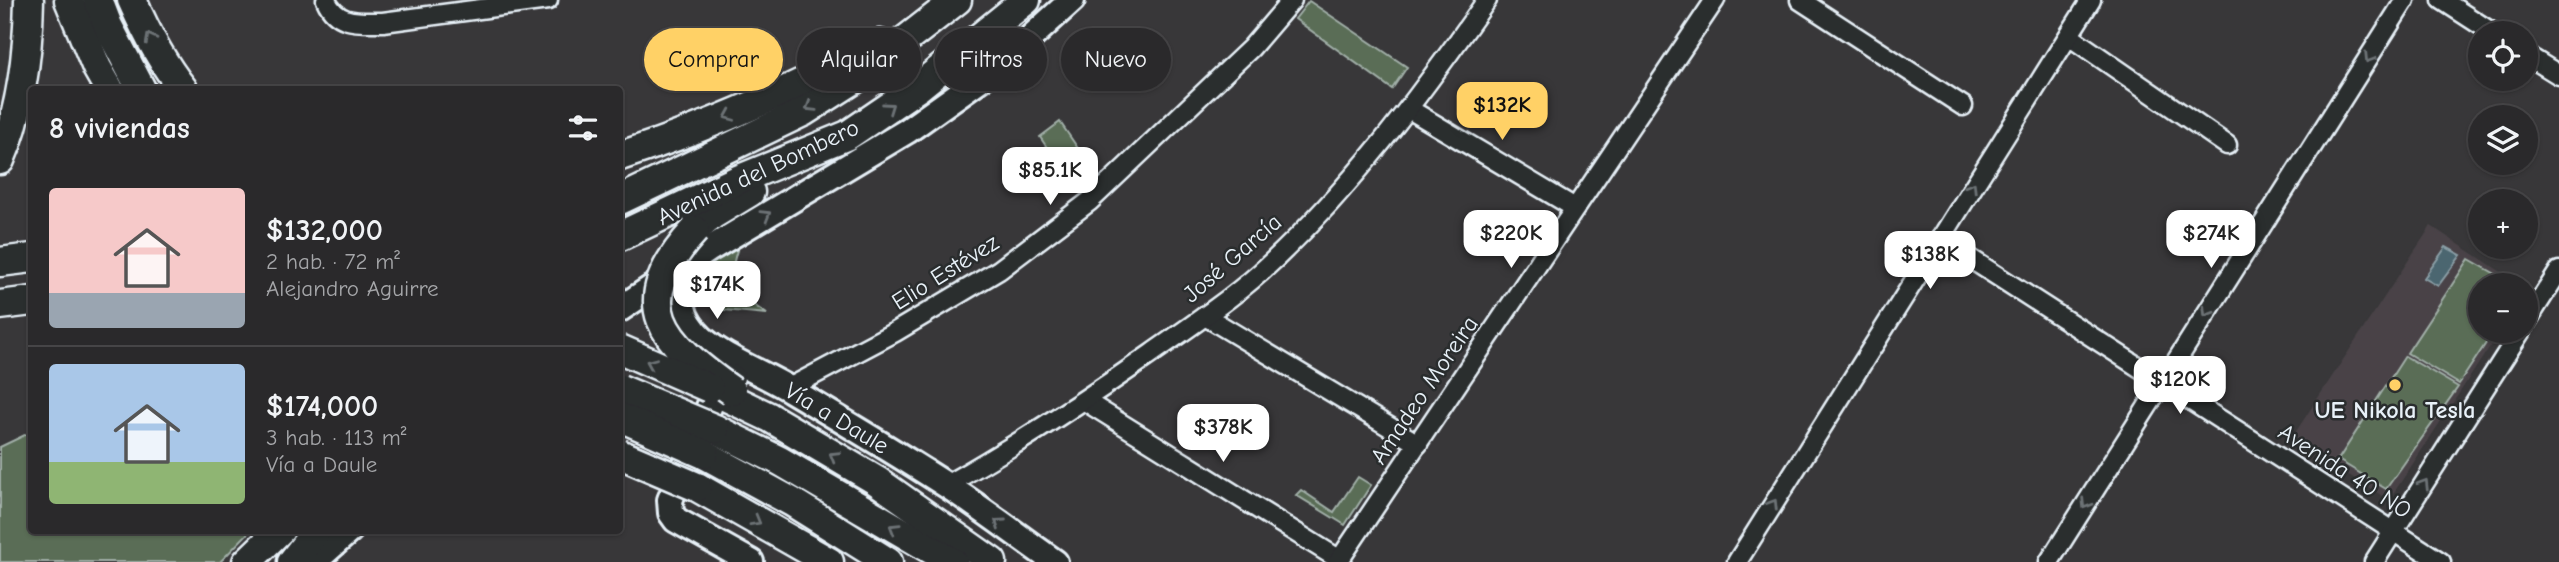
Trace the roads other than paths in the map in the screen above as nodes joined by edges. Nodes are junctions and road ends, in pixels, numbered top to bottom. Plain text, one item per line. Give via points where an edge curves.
1 (29, 0) edge
2 (69, 0) edge
3 (98, 0) edge
4 (132, 0) edge
5 (326, 0) edge
6 (548, 0) edge
7 (1026, 0) edge
8 (1072, 0) edge
9 (1292, 0) edge
10 (1487, 0) edge
11 (1715, 0) edge
12 (1800, 0) edge
13 (2091, 0) edge
14 (2405, 0) edge
15 (2442, 0) edge
16 (951, 5) edge
17 (2474, 21) edge
18 (2069, 36) junction
19 (2538, 62) edge
20 (110, 71) edge
21 (2559, 75) edge
22 (136, 86) edge
23 (181, 86) edge
24 (1963, 106) dead end
25 (1409, 109) junction
26 (848, 135) junction
27 (2227, 145) dead end
28 (623, 155) edge
29 (0, 160) edge
30 (623, 199) edge
31 (1575, 208) junction
32 (623, 235) edge
33 (1940, 239) junction
34 (701, 240) junction
35 (28, 258) edge
36 (0, 262) edge
37 (2559, 271) edge
38 (28, 302) edge
39 (2538, 304) edge
40 (0, 305) edge
41 (623, 306) edge
42 (1205, 316) junction
43 (2513, 343) edge
44 (623, 350) edge
45 (764, 374) junction
46 (2162, 382) junction
47 (789, 388) junction
48 (623, 390) edge
49 (730, 394) junction
50 (1085, 401) junction
51 (623, 418) edge
52 (1418, 444) junction
53 (623, 455) edge
54 (946, 485) junction
55 (2394, 531) junction
56 (277, 534) edge
57 (314, 534) edge
58 (346, 534) edge
59 (1339, 561) edge
60 (247, 562) edge
61 (292, 562) edge
62 (314, 562) edge
63 (751, 562) edge
64 (829, 562) edge
65 (888, 562) edge
66 (953, 562) edge
67 (992, 562) edge
68 (1055, 562) edge
69 (1737, 562) edge
70 (2049, 562) edge
71 (2374, 562) edge
72 (2441, 562) edge

1 - 29 main road via 22,78 10,138
2 - 20 main road
3 - 20 main road
23 -> 4 main road
5 - 6 street via 335,15 360,22
26 -> 7 main road, Avenida del Bombero via 917,88
34 -> 8 main road, Avenida del Bombero via 907,131 1004,62
9 - 47 street, Elio Estévez via 1251,48 1070,217 988,277
10 - 25 street, José García
11 - 31 street, Amadeo Moreira
12 - 24 street
13 - 18 street
14 -> 46 street
15 - 17 street
16 -> 28 main road via 732,116
16 -> 30 main road via 858,77 803,112
18 - 27 street
33 -> 18 street
19 - 21 street
20 - 22 main road
25 - 31 street
25 - 42 street, José García via 1300,233
26 - 32 main road, Avenida del Bombero
26 - 34 main road via 712,215
31 - 52 street, Amadeo Moreira
33 - 46 street, Avenida 40 NO
69 -> 33 street
34 - 41 main road, Avenida del Bombero
34 - 45 main road, Vía a Daule via 681,291 686,319 704,341
34 - 49 main road, bridge via 668,262 658,309 671,339
35 - 36 main road
37 - 39 street
38 - 40 main road
42 - 50 street, José García
42 - 52 street
55 -> 43 street
49 -> 44 main road, bridge
45 - 47 main road, Vía a Daule
45 - 63 main road via 733,377 719,389 670,502 676,520
46 - 55 street, Avenida 40 NO
46 -> 70 street
47 - 54 main road, Vía a Daule
66 -> 48 main road, bridge via 780,461
67 -> 49 main road, Vía a Daule via 877,481
50 - 54 street, José García
50 - 59 street
51 - 65 main road, bridge via 704,454
52 - 59 street, Amadeo Moreira
53 -> 64 main road, bridge via 697,487
68 -> 54 main road, Vía a Daule
55 - 71 street
55 - 72 street, Avenida 40 NO
56 - 60 main road
57 - 61 main road
58 - 62 main road

